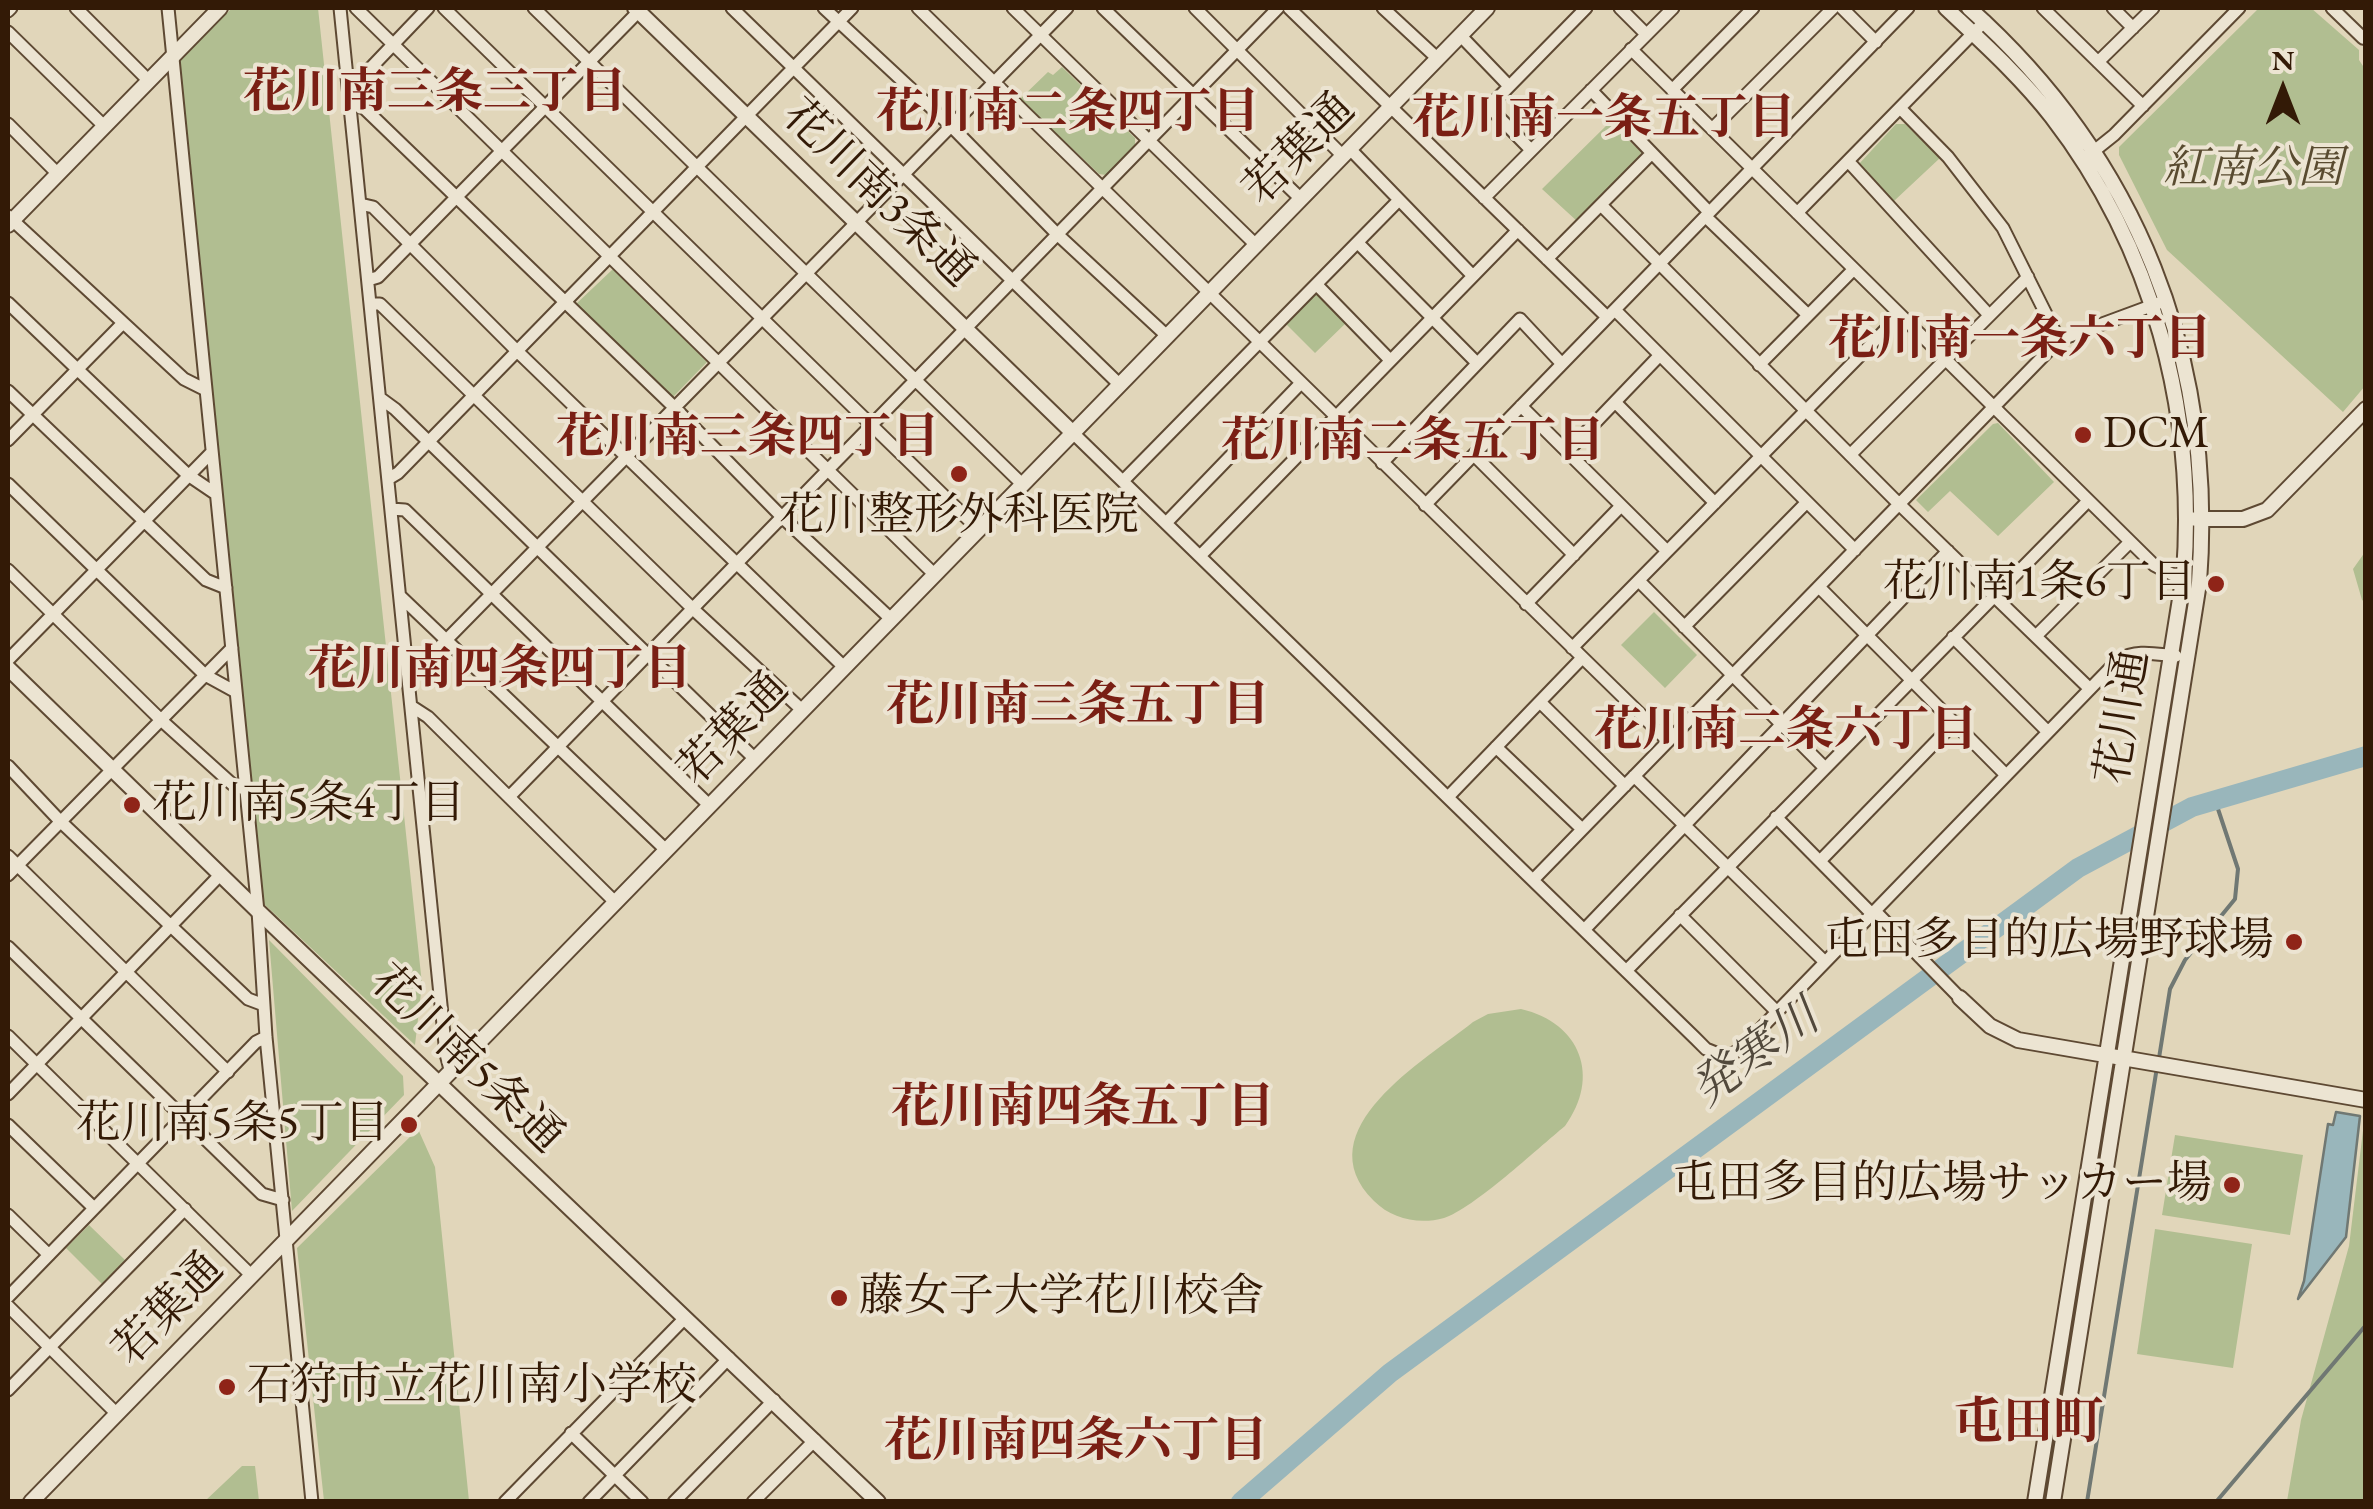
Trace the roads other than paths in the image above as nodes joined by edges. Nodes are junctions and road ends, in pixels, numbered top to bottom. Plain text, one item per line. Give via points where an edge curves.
1 (76, 8) edge
2 (168, 8) edge
3 (220, 8) edge
4 (340, 8) edge
5 (356, 8) edge
6 (428, 8) edge
7 (444, 8) edge
8 (534, 8) edge
9 (732, 8) edge
10 (824, 8) edge
11 (852, 8) edge
12 (918, 8) edge
13 (1013, 8) edge
14 (1067, 8) edge
15 (1103, 8) edge
16 (1195, 8) edge
17 (1278, 8) edge
18 (1289, 8) edge
19 (1383, 8) edge
20 (1586, 8) edge
21 (1620, 8) edge
22 (1672, 8) edge
23 (1753, 8) edge
24 (1833, 8) edge
25 (1842, 8) edge
26 (1908, 8) edge
27 (2043, 8) edge
28 (2113, 8) edge
29 (2154, 8) edge
30 (2239, 8) edge
31 (2332, 8) edge
32 (639, 9) edge
33 (1482, 9) edge
34 (1958, 10) edge
35 (1984, 21) junction
36 (838, 22) junction
37 (2133, 28) junction
38 (8, 32) edge
39 (1041, 34) junction
40 (1646, 34) junction
41 (1974, 34) junction
42 (1460, 35) junction
43 (2366, 36) edge
44 (1876, 42) junction
45 (392, 45) junction
46 (1238, 49) junction
47 (1632, 49) junction
48 (172, 57) junction
49 (1438, 58) junction
50 (589, 62) junction
51 (2098, 62) junction
52 (794, 67) junction
53 (348, 80) junction
54 (149, 81) junction
55 (995, 81) junction
56 (1509, 86) junction
57 (1591, 90) junction
58 (1672, 90) junction
59 (1194, 94) junction
60 (350, 104) junction
61 (545, 106) junction
62 (1392, 106) junction
63 (2143, 106) junction
64 (1900, 108) junction
65 (746, 115) junction
66 (8, 124) edge
67 (104, 126) junction
68 (951, 126) junction
69 (1712, 129) junction
70 (1148, 140) junction
71 (1531, 150) junction
72 (500, 152) junction
73 (1347, 153) junction
74 (1651, 154) junction
75 (2088, 155) junction
76 (1848, 161) junction
77 (695, 168) junction
78 (1752, 169) junction
79 (58, 174) junction
80 (904, 174) junction
81 (1103, 187) junction
82 (456, 197) junction
83 (1484, 198) junction
84 (1300, 199) junction
85 (1400, 200) junction
86 (360, 204) junction
87 (1600, 205) junction
88 (653, 212) junction
89 (1797, 213) junction
90 (1708, 214) junction
91 (9, 220) edge
92 (857, 222) junction
93 (1518, 230) junction
94 (1057, 234) junction
95 (1358, 243) junction
96 (410, 244) junction
97 (1256, 244) junction
98 (608, 257) junction
99 (1548, 259) junction
100 (1658, 265) junction
101 (1854, 269) junction
102 (807, 273) junction
103 (1473, 276) junction
104 (2028, 277) junction
105 (1013, 279) junction
106 (368, 280) junction
107 (1316, 285) junction
108 (1210, 292) junction
109 (2166, 301) junction
110 (8, 303) edge
111 (370, 304) junction
112 (564, 304) junction
113 (2150, 305) junction
114 (1611, 314) junction
115 (1808, 315) junction
116 (1900, 315) junction
117 (1990, 315) junction
118 (764, 317) junction
119 (1430, 319) junction
120 (123, 323) junction
121 (965, 328) junction
122 (1167, 336) junction
123 (2059, 340) junction
124 (1259, 344) junction
125 (517, 351) junction
126 (1660, 356) junction
127 (1390, 360) junction
128 (1945, 360) junction
129 (719, 363) junction
130 (1478, 363) junction
131 (1562, 364) junction
132 (1759, 365) junction
133 (77, 370) junction
134 (916, 378) junction
135 (1120, 384) junction
136 (1300, 384) junction
137 (206, 390) junction
138 (8, 391) edge
139 (474, 395) junction
140 (380, 398) junction
141 (1615, 402) junction
142 (1521, 406) junction
143 (674, 408) junction
144 (1993, 408) junction
145 (2366, 409) edge
146 (1806, 412) junction
147 (32, 415) junction
148 (1334, 417) junction
149 (871, 425) junction
150 (1072, 432) junction
151 (8, 440) edge
152 (429, 442) junction
153 (212, 452) junction
154 (1566, 452) junction
155 (1474, 455) junction
156 (1850, 455) junction
157 (628, 456) junction
158 (1761, 456) junction
159 (1382, 464) junction
160 (827, 470) junction
161 (188, 474) junction
162 (388, 480) junction
163 (1123, 481) junction
164 (8, 484) edge
165 (1022, 484) junction
166 (216, 494) junction
167 (584, 500) junction
168 (2088, 501) junction
169 (1807, 502) junction
170 (1715, 503) junction
171 (1899, 504) junction
172 (1424, 505) junction
173 (1621, 506) junction
174 (391, 509) junction
175 (782, 516) junction
176 (2188, 519) junction
177 (2204, 520) junction
178 (142, 522) junction
179 (1166, 523) junction
180 (978, 529) junction
181 (2130, 542) junction
182 (538, 548) junction
183 (1855, 550) junction
184 (1667, 551) junction
185 (1948, 551) junction
186 (1574, 555) junction
187 (1200, 556) junction
188 (736, 563) junction
189 (96, 569) junction
190 (8, 570) edge
191 (934, 574) junction
192 (1638, 580) junction
193 (2182, 580) junction
194 (1819, 587) junction
195 (226, 588) junction
196 (492, 594) junction
197 (400, 596) junction
198 (1994, 596) junction
199 (1526, 604) junction
200 (692, 608) junction
201 (52, 615) junction
202 (891, 618) junction
203 (1684, 627) junction
204 (1865, 636) junction
205 (2036, 636) junction
206 (1954, 637) junction
207 (446, 641) junction
208 (232, 648) junction
209 (1572, 648) junction
210 (649, 653) junction
211 (2169, 655) junction
212 (2186, 657) junction
213 (1582, 658) junction
214 (8, 660) edge
215 (844, 667) junction
216 (8, 668) edge
217 (205, 675) junction
218 (1734, 676) junction
219 (408, 680) junction
220 (1911, 680) junction
221 (2090, 688) junction
222 (236, 692) junction
223 (601, 702) junction
224 (1540, 702) junction
225 (411, 706) junction
226 (802, 710) junction
227 (160, 720) junction
228 (1954, 723) junction
229 (1781, 724) junction
230 (2048, 732) junction
231 (1668, 741) junction
232 (1496, 747) junction
233 (556, 748) junction
234 (755, 758) junction
235 (8, 766) edge
236 (1825, 768) junction
237 (112, 769) junction
238 (2006, 775) junction
239 (1630, 781) junction
240 (246, 790) junction
241 (509, 797) junction
242 (1448, 797) junction
243 (710, 806) junction
244 (1776, 817) junction
245 (60, 821) junction
246 (1685, 824) junction
247 (1582, 829) junction
248 (666, 850) junction
249 (1820, 861) junction
250 (11, 865) edge
251 (1728, 866) junction
252 (220, 875) junction
253 (1533, 880) junction
254 (616, 903) junction
255 (258, 911) junction
256 (1873, 912) junction
257 (1680, 915) junction
258 (171, 926) junction
259 (1584, 930) junction
260 (8, 946) edge
261 (1824, 962) junction
262 (127, 971) junction
263 (1626, 971) junction
264 (1960, 998) joint
265 (264, 1005) junction
266 (1777, 1012) junction
267 (82, 1017) junction
268 (8, 1036) edge
269 (266, 1037) junction
270 (2107, 1055) junction
271 (2124, 1058) junction
272 (37, 1064) junction
273 (228, 1072) junction
274 (446, 1078) junction
275 (8, 1094) edge
276 (2366, 1100) edge
277 (184, 1116) junction
278 (8, 1124) edge
279 (139, 1163) junction
280 (283, 1200) junction
281 (94, 1208) junction
282 (186, 1209) junction
283 (8, 1215) edge
284 (287, 1240) junction
285 (48, 1255) junction
286 (252, 1276) junction
287 (8, 1297) edge
288 (8, 1306) edge
289 (685, 1318) junction
290 (50, 1348) junction
291 (729, 1358) junction
292 (8, 1390) edge
293 (774, 1400) junction
294 (117, 1414) junction
295 (571, 1433) junction
296 (815, 1440) junction
297 (615, 1474) junction
298 (31, 1502) edge
299 (312, 1502) edge
300 (505, 1502) edge
301 (589, 1502) edge
302 (642, 1502) edge
303 (674, 1502) edge
304 (753, 1502) edge
305 (878, 1502) edge
306 (2035, 1502) edge
307 (2053, 1502) edge

1 - 54 street
2 - 48 street
3 - 48 street
4 - 53 street
5 - 45 street
6 - 45 street
7 - 61 street
8 - 50 street
9 - 52 street
10 - 36 street
11 - 36 street
12 - 55 street
13 - 39 street
14 - 39 street
15 - 59 street
16 - 46 street
17 - 46 street
18 - 62 street
19 - 49 street
20 - 56 street
21 - 40 street
22 - 40 street
23 - 58 street
24 - 69 street
25 - 44 street
26 - 44 street
27 - 51 street
28 - 37 street
29 - 37 street
30 - 63 street
31 - 43 street
32 - 50 street
32 - 65 street, 花川南3条通
33 - 42 street, 若葉通
34 - 35 street, 花川通
34 - 41 street, 花川通
35 - 41 street
35 - 75 street, 花川通 via 2030,68
36 - 52 street
36 - 68 street
37 - 51 street
38 - 67 street
39 - 55 street
39 - 70 street
40 - 47 street
41 - 64 street
41 - 75 street, 花川通
42 - 49 street, 若葉通
42 - 56 street
44 - 78 street
45 - 53 street via 363,76
45 - 72 street
46 - 59 street
46 - 73 street
47 - 57 street
47 - 58 street
48 - 54 street
48 - 137 street
49 - 62 street, 若葉通
50 - 61 street
50 - 77 street
51 - 63 street
52 - 65 street
52 - 80 street
53 - 60 street
54 - 67 street
55 - 68 street
55 - 81 street
56 - 71 street via 1489,107
57 - 71 street
57 - 74 street
58 - 69 street
59 - 70 street
59 - 84 street
60 - 82 street via 364,108
60 - 86 street
61 - 72 street
61 - 88 street
62 - 73 street, 若葉通
62 - 83 street
63 - 75 street
64 - 76 street
64 - 104 street via 2003,228
65 - 77 street
65 - 92 street, 花川南3条通
66 - 79 street
67 - 79 street
68 - 80 street
68 - 94 street
69 - 78 street
70 - 81 street
70 - 97 street
71 - 83 street
72 - 82 street
72 - 98 street
73 - 84 street, 若葉通
73 - 85 street
74 - 87 street
74 - 90 street
75 - 109 street, 花川通 via 2137,228
75 - 113 street, 花川通
76 - 89 street
76 - 117 street
77 - 88 street
77 - 102 street
78 - 89 street
78 - 90 street
79 - 91 street
80 - 92 street
80 - 105 street
81 - 94 street
81 - 108 street
82 - 96 street
82 - 112 street
83 - 93 street
84 - 97 street, 若葉通
85 - 95 street
85 - 103 street
86 - 96 street via 373,207
86 - 106 street
87 - 99 street
87 - 100 street
88 - 98 street
88 - 118 street
89 - 101 street
90 - 100 street
90 - 115 street
91 - 120 street
92 - 102 street
92 - 121 street, 花川南3条通
93 - 99 street
93 - 103 street
94 - 105 street
94 - 122 street
95 - 107 street
95 - 119 street
96 - 106 street
96 - 125 street
97 - 108 street, 若葉通
98 - 112 street
98 - 129 street
99 - 114 street
100 - 114 street
100 - 132 street
101 - 115 street
101 - 116 street
102 - 118 street
102 - 134 street
103 - 119 street
104 - 117 street
104 - 123 street
105 - 121 street
105 - 135 street
106 - 111 street
107 - 124 street
107 - 127 street
108 - 122 street, 若葉通
108 - 124 street
109 - 113 street
109 - 177 street, 花川通 via 2187,367
110 - 133 street
111 - 139 street via 380,304
111 - 140 street
112 - 125 street
112 - 143 street
113 - 123 street
113 - 176 street, 花川通 via 2172,370
114 - 126 street
114 - 131 street
115 - 132 street
116 - 128 street
116 - 146 street
117 - 128 street
118 - 129 street
118 - 149 street
119 - 127 street
119 - 130 street
120 - 133 street
120 - 137 street via 184,379
121 - 134 street
121 - 150 street, 花川南3条通
122 - 135 street, 若葉通
123 - 144 street
124 - 136 street
124 - 163 street
125 - 139 street
125 - 157 street
126 - 141 street
126 - 158 street
127 - 148 street
128 - 144 street
128 - 156 street
129 - 143 street
129 - 160 street
130 - 131 street via 1520,319
130 - 159 street
131 - 142 street
132 - 146 street
133 - 147 street
133 - 161 street
134 - 149 street
134 - 165 street
135 - 150 street, 若葉通
136 - 148 street
136 - 179 street
137 - 153 street
138 - 147 street
139 - 152 street
139 - 167 street
140 - 152 street
140 - 162 street
141 - 154 street
141 - 170 street
142 - 154 street
142 - 155 street
143 - 157 street
143 - 175 street
144 - 168 street
144 - 171 street
145 - 177 street via 2267,510 2243,519
146 - 156 street
146 - 158 street
147 - 151 street
147 - 178 street
148 - 159 street
148 - 187 street
149 - 160 street
149 - 180 street
150 - 163 street
150 - 165 street, 若葉通
152 - 162 street
152 - 182 street
153 - 161 street
153 - 166 street
154 - 173 street
155 - 172 street
155 - 186 street
156 - 171 street
157 - 167 street
157 - 188 street
158 - 169 street
158 - 170 street
159 - 172 street
160 - 175 street
160 - 191 street
161 - 166 street
161 - 178 street
162 - 174 street
163 - 179 street
164 - 189 street
165 - 180 street, 若葉通
166 - 195 street
167 - 182 street
167 - 200 street
168 - 181 street
168 - 198 street
169 - 183 street
169 - 203 street
170 - 184 street
171 - 183 street
171 - 185 street
172 - 199 street
173 - 184 street
173 - 186 street
174 - 196 street via 404,510
174 - 197 street
175 - 188 street
175 - 202 street
176 - 177 street
176 - 193 street, 花川通
177 - 212 street, 花川通
178 - 189 street
178 - 195 street via 206,580
179 - 187 street
180 - 191 street, 若葉通
181 - 193 street
181 - 205 street
182 - 196 street
182 - 210 street
183 - 194 street
184 - 192 street
185 - 198 street
185 - 204 street
186 - 199 street
187 - 242 street
188 - 200 street
188 - 215 street
189 - 201 street
189 - 217 street
190 - 201 street
191 - 202 street, 若葉通
192 - 203 street
192 - 209 street
193 - 211 street, 花川通
194 - 204 street
194 - 218 street
195 - 208 street
196 - 207 street
196 - 223 street
197 - 207 street
197 - 219 street
198 - 205 street
198 - 206 street
199 - 209 street
200 - 210 street
200 - 226 street
201 - 214 street
201 - 227 street
202 - 215 street, 若葉通
203 - 218 street
204 - 220 street
204 - 229 street
205 - 221 street
206 - 220 street
206 - 230 street
207 - 219 street
207 - 233 street
208 - 217 street
208 - 222 street
209 - 213 street
210 - 223 street
210 - 234 street
211 - 212 street
211 - 221 street via 2130,653
211 - 270 street, 花川通
212 - 271 street, 花川通
213 - 224 street
213 - 231 street
215 - 226 street, 若葉通
216 - 237 street, 花川南5条通
217 - 222 street
217 - 227 street
218 - 229 street
218 - 231 street
219 - 225 street
220 - 228 street
220 - 236 street
221 - 230 street
222 - 240 street
223 - 233 street
223 - 243 street
224 - 232 street
224 - 239 street
225 - 241 street
225 - 274 street
226 - 234 street, 若葉通
227 - 237 street
227 - 240 street
228 - 238 street
228 - 249 street
229 - 236 street
229 - 246 street
230 - 238 street
231 - 239 street
232 - 242 street
232 - 247 street
233 - 241 street
233 - 248 street
234 - 243 street, 若葉通
235 - 245 street
236 - 244 street
237 - 245 street
237 - 252 street, 花川南5条通
238 - 256 street
239 - 246 street
239 - 247 street
240 - 255 street
241 - 254 street
242 - 253 street
243 - 248 street, 若葉通
244 - 249 street
244 - 251 street
245 - 250 street
245 - 258 street
246 - 251 street
246 - 259 street
247 - 253 street
248 - 254 street, 若葉通
249 - 256 street
250 - 262 street
251 - 257 street
251 - 261 street
252 - 255 street, 花川南5条通
252 - 258 street
253 - 259 street
254 - 274 street, 若葉通
255 - 265 street
255 - 274 street, 花川南5条通
256 - 261 street
256 - 264 street
257 - 263 street
257 - 266 street
258 - 262 street
258 - 265 street via 248,998
259 - 263 street
260 - 267 street
261 - 266 street
262 - 267 street
262 - 273 street
263 - 266 street via 1716,1054 1732,1054
264 - 270 street via 2003,1035
265 - 269 street
267 - 272 street
267 - 277 street
268 - 272 street
269 - 273 street
269 - 280 street
270 - 271 street
270 - 306 street, 花川通
271 - 276 street
271 - 307 street, 花川通
272 - 275 street
272 - 279 street
273 - 277 street
274 - 284 street, 若葉通
274 - 289 street, 花川南5条通
277 - 279 street
277 - 280 street via 262,1194
278 - 281 street
279 - 281 street
279 - 282 street
280 - 284 street
281 - 285 street
282 - 286 street
282 - 290 street
283 - 285 street
284 - 286 street, 若葉通
284 - 299 street
285 - 287 street
286 - 294 street, 若葉通
288 - 290 street
289 - 291 street, 花川南5条通
289 - 295 street
290 - 292 street
290 - 294 street
291 - 293 street, 花川南5条通
291 - 297 street
293 - 296 street, 花川南5条通
293 - 303 street
294 - 298 street, 若葉通
295 - 297 street
295 - 300 street
296 - 304 street
296 - 305 street, 花川南5条通
297 - 301 street
297 - 302 street

